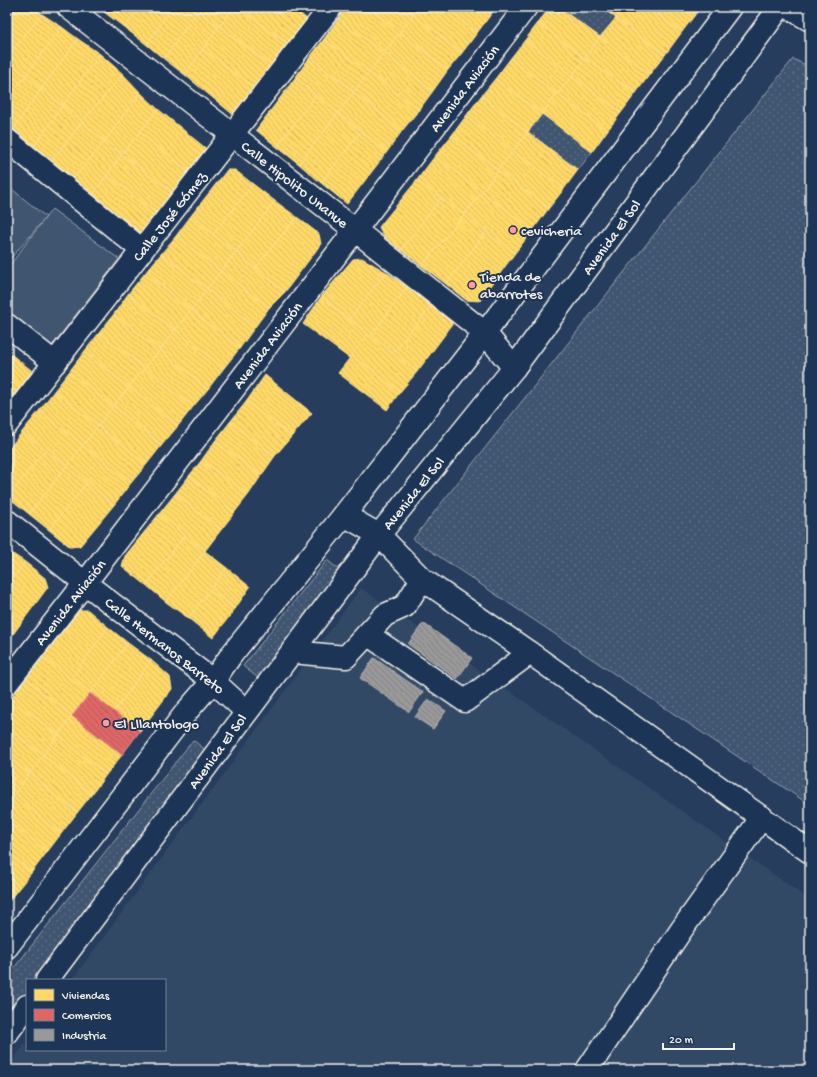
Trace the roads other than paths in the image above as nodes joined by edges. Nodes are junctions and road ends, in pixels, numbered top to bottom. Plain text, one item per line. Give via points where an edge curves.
1 (68, 7) edge
2 (526, 7) edge
3 (730, 7) edge
4 (780, 7) edge
5 (788, 7) edge
6 (323, 10) edge
7 (810, 20) edge
8 (232, 135) junction
9 (7, 140) edge
10 (355, 230) junction
11 (142, 250) junction
12 (7, 325) edge
13 (485, 333) junction
14 (55, 363) junction
15 (514, 368) junction
16 (7, 424) edge
17 (344, 515) junction
18 (7, 520) edge
19 (379, 535) junction
20 (422, 578) junction
21 (85, 583) junction
22 (367, 634) junction
23 (292, 652) junction
24 (530, 653) junction
25 (213, 681) junction
26 (7, 683) edge
27 (246, 711) junction
28 (762, 817) junction
29 (810, 852) edge
30 (7, 947) edge
31 (47, 979) edge
32 (26, 1007) edge
33 (7, 1033) edge
34 (587, 1070) edge

1 - 8 street, Calle Hipolito Unanue
2 - 10 street, Avenida Aviación
3 - 13 street
4 - 15 street, Avenida El Sol
5 - 7 street
6 - 8 street, Calle José Gómez
8 - 10 street, Calle Hipolito Unanue
8 - 11 street, Calle José Gómez
9 - 11 street
10 - 13 street, Calle Hipolito Unanue
10 - 21 street, Avenida Aviación
11 - 14 street, Calle José Gómez
12 - 14 street
13 - 15 street, Calle Hipolito Unanue
13 - 17 street
14 - 16 street, Calle José Gómez
15 - 19 street, Avenida El Sol
17 - 19 street
17 - 25 street
18 - 21 street, Calle Hermanos Barreto
19 - 20 street
19 - 23 street, Avenida El Sol
20 - 22 street via 405,606 385,615
20 - 24 street
21 - 25 street, Calle Hermanos Barreto
21 - 26 street, Avenida Aviación
22 - 23 street via 346,657
22 - 24 street via 465,701
23 - 27 street, Avenida El Sol
24 - 28 street
25 - 27 street, Calle Hermanos Barreto
25 - 30 street via 187,711
27 - 31 street, Avenida El Sol
28 - 29 street
28 - 34 street via 682,929
32 - 33 street

